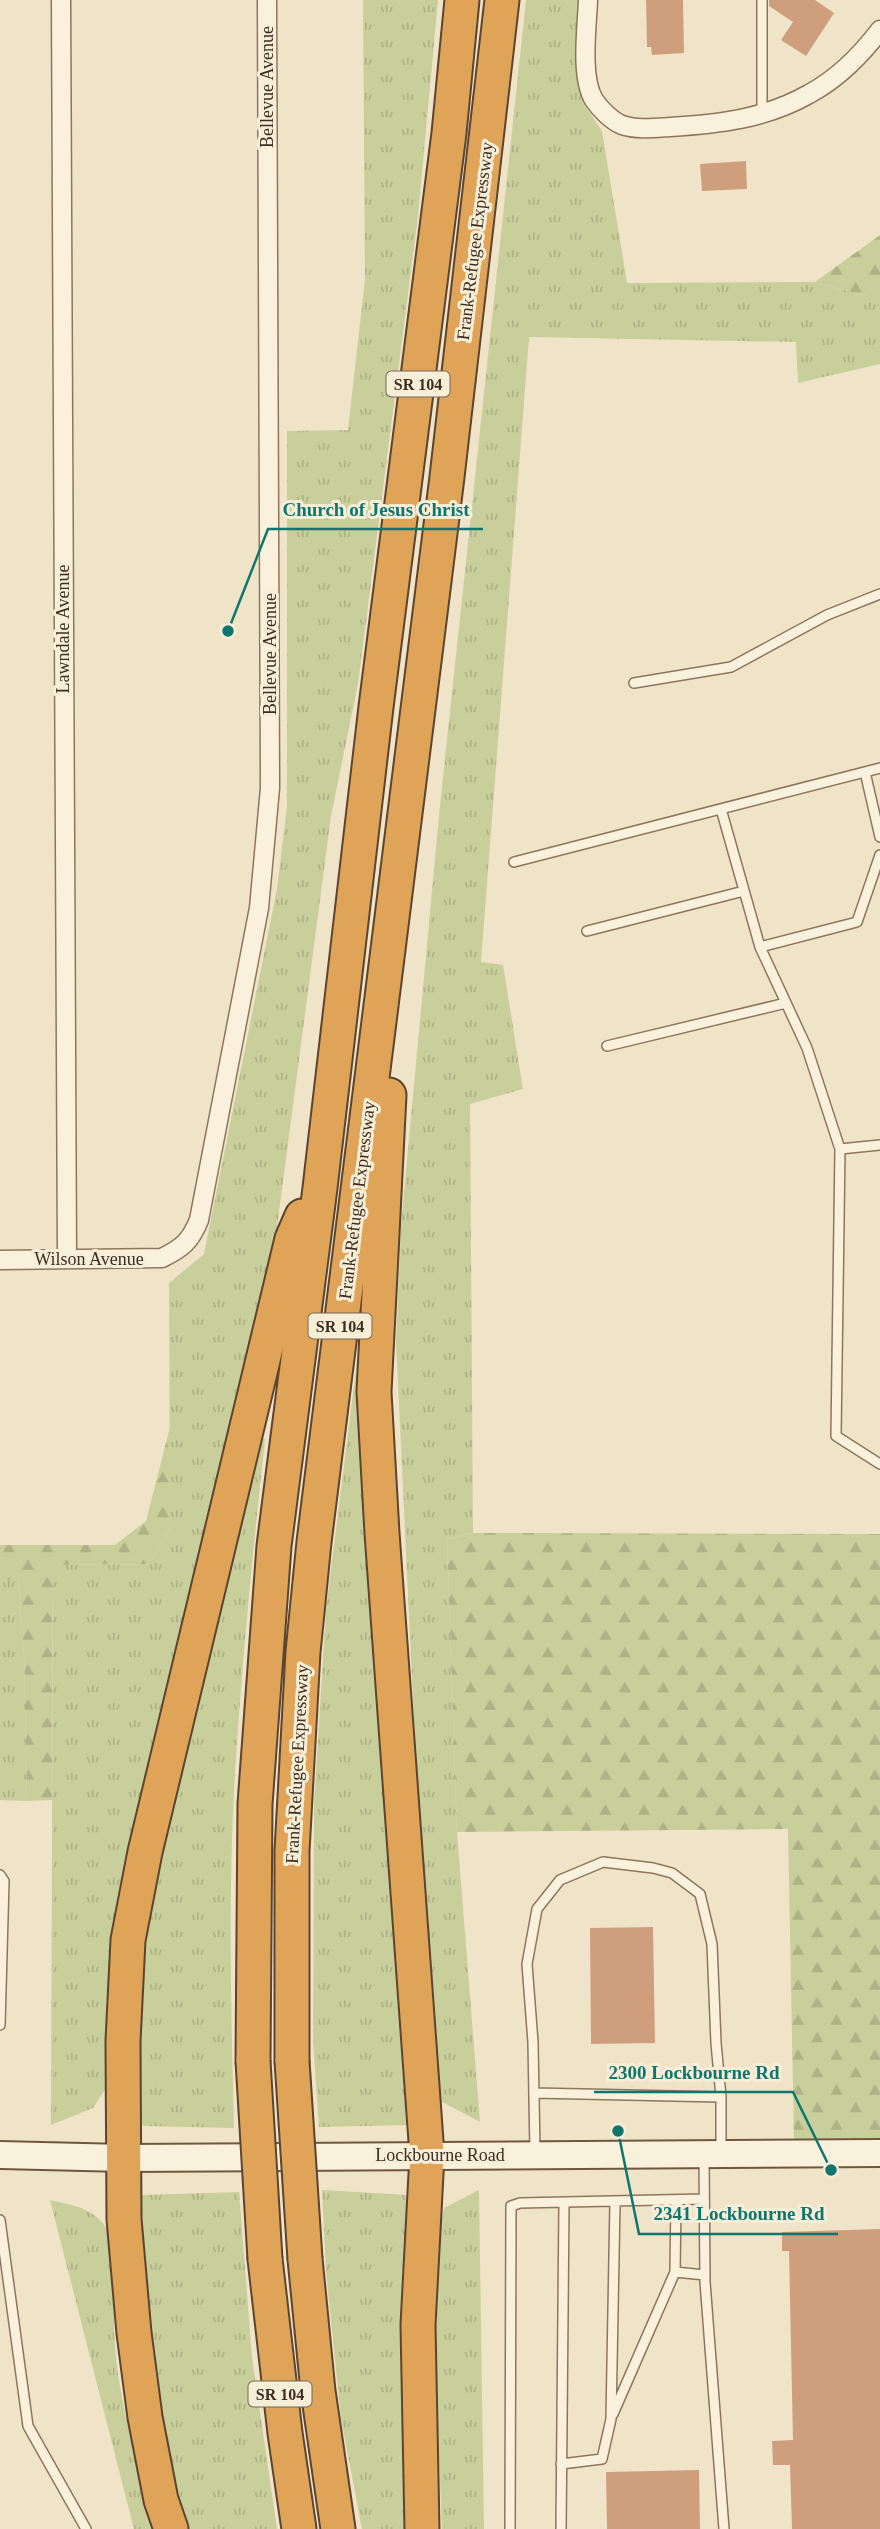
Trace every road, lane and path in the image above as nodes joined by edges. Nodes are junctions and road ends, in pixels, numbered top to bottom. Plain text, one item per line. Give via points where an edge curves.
1 (61, 0) edge
2 (267, 0) edge
3 (462, 0) edge
4 (502, 0) edge
5 (588, 0) edge
6 (762, 0) edge
7 (880, 30) edge
8 (762, 114) junction
9 (880, 594) edge
10 (634, 683) dead end
11 (880, 768) edge
12 (865, 772) junction
13 (721, 809) junction
14 (880, 837) edge
15 (880, 855) edge
16 (514, 862) dead end
17 (744, 891) junction
18 (587, 931) dead end
19 (760, 947) junction
20 (383, 1002) junction
21 (786, 1003) junction
22 (607, 1046) dead end
23 (880, 1145) edge
24 (840, 1149) junction
25 (322, 1170) junction
26 (177, 1251) joint
27 (0, 1259) edge
28 (67, 1259) junction
29 (880, 1464) edge
30 (0, 1875) edge
31 (1, 1985) edge
32 (0, 2025) edge
33 (534, 2093) junction
34 (721, 2097) junction
35 (880, 2152) edge
36 (712, 2153) junction
37 (0, 2155) edge
38 (427, 2155) junction
39 (535, 2155) junction
40 (125, 2158) junction
41 (704, 2199) junction
42 (676, 2200) junction
43 (615, 2202) junction
44 (564, 2203) junction
45 (0, 2220) edge
46 (675, 2272) junction
47 (705, 2275) junction
48 (611, 2418) junction
49 (561, 2464) junction
50 (86, 2529) edge
51 (170, 2529) edge
52 (299, 2529) edge
53 (338, 2529) edge
54 (422, 2529) edge
55 (510, 2529) edge
56 (561, 2529) edge
57 (724, 2529) edge

1 - 28 street, Lawndale Avenue
2 - 26 street, Bellevue Avenue via 270,788 259,908 201,1207 191,1238
3 - 25 highway, SR 104
4 - 20 highway, Frank-Refugee Expressway / SR 104
5 - 8 street via 587,81 594,100 621,125 722,124
6 - 8 lane
7 - 8 street via 841,72 810,94
9 - 10 lane via 827,615 731,667
11 - 12 lane
12 - 13 lane
12 - 14 lane
13 - 16 lane
13 - 17 lane
15 - 19 lane via 857,922
17 - 18 lane
17 - 19 lane
19 - 21 lane
20 - 38 highway via 390,1082 374,1392
20 - 53 highway, Frank-Refugee Expressway / SR 104, bridge via 303,1652 291,1903 292,2060 305,2259
21 - 22 lane
21 - 24 lane via 807,1048
23 - 24 lane
24 - 29 lane via 836,1436
25 - 40 highway via 292,1239 135,1895 123,2041
25 - 52 highway, SR 104, bridge via 274,1546 254,1804 253,2061 265,2259
26 - 28 street, Wilson Avenue via 162,1258
27 - 28 street, Wilson Avenue
30 - 31 lane via 4,1881
31 - 32 lane
33 - 34 lane
33 - 34 lane via 527,1964 537,1909 560,1880 603,1862 672,1873 700,1894 712,1944
33 - 39 lane
34 - 36 lane
35 - 36 main road, Lockbourne Road
36 - 39 main road, Lockbourne Road
36 - 41 lane
37 - 40 main road, Lockbourne Road
38 - 39 main road, Lockbourne Road
38 - 40 main road, Lockbourne Road
38 - 54 highway via 418,2325
40 - 51 highway via 124,2219 134,2333 145,2417
41 - 42 lane
41 - 47 lane
42 - 43 lane
42 - 46 lane
43 - 44 lane
43 - 48 lane
44 - 49 lane
44 - 55 lane via 510,2206
45 - 50 lane via 28,2426
46 - 47 lane
46 - 48 lane
47 - 57 lane
48 - 49 lane via 602,2459
49 - 56 lane

